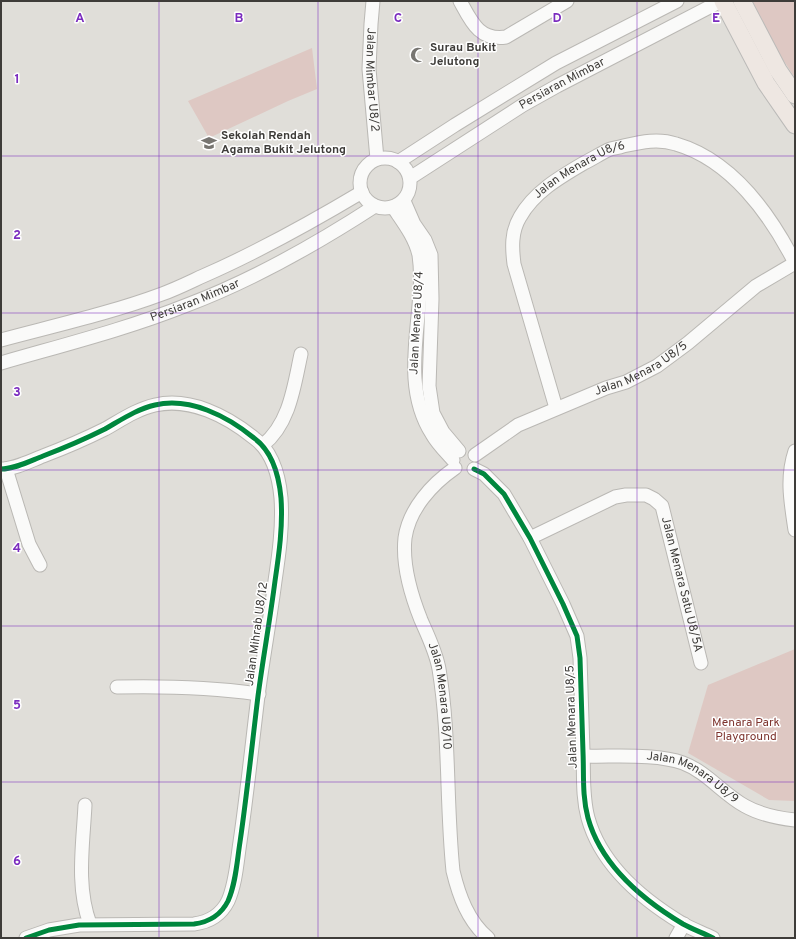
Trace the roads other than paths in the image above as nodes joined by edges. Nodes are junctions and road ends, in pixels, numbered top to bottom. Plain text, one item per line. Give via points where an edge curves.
1 (373, 1) edge
2 (460, 1) edge
3 (567, 1) edge
4 (677, 1) edge
5 (722, 1) edge
6 (742, 1) edge
7 (795, 95) edge
8 (795, 125) edge
9 (377, 159) junction
10 (398, 162) junction
11 (410, 178) junction
12 (362, 192) junction
13 (398, 204) junction
14 (375, 206) junction
15 (795, 263) edge
16 (1, 340) edge
17 (301, 354) dead end
18 (1, 363) edge
19 (556, 408) junction
20 (263, 445) junction
21 (795, 451) edge
22 (475, 455) junction
23 (456, 459) junction
24 (4, 469) edge
25 (474, 469) junction
26 (795, 530) edge
27 (530, 538) junction
28 (40, 565) dead end
29 (702, 663) dead end
30 (117, 687) dead end
31 (258, 694) junction
32 (583, 756) junction
33 (85, 805) dead end
34 (795, 820) edge
35 (90, 924) junction
36 (684, 924) junction
37 (26, 938) edge
38 (488, 938) edge
39 (676, 938) edge
40 (713, 938) edge

1 - 9 street, Jalan Mimbar U8/2 via 369,70
2 - 3 street via 476,28 487,35 499,38 506,37
4 - 10 street, Persiaran Mimbar via 556,63
5 - 8 main road via 766,83
5 - 11 street, Persiaran Mimbar via 523,105
6 - 7 main road via 778,70
9 - 10 street via 392,159
9 - 12 street via 364,169 360,184
10 - 11 street via 404,166
11 - 13 street via 408,194
12 - 14 street
12 - 16 street, Persiaran Mimbar via 307,225 175,289
13 - 14 street via 387,208
13 - 23 street, Jalan Menara U8/4 via 425,240 431,255 429,386 433,413
14 - 18 street, Persiaran Mimbar via 340,229 258,275 195,302 133,324
15 - 19 street, Jalan Menara U8/5 via 756,286 657,366 626,382
15 - 19 street, Jalan Menara U8/6 via 768,217 746,190 717,165 676,143 645,141 608,150 566,174 541,191 529,204 519,218 512,247 514,264
17 - 20 street via 284,418
19 - 22 street, Jalan Menara U8/5 via 518,425
20 - 24 street, Jalan Mihrab U8/12 via 234,424 203,408 163,404 142,409 76,443
20 - 31 street, Jalan Mihrab U8/12 via 278,481 281,512 278,565
21 - 26 street via 789,474
22 - 23 street via 470,451
22 - 25 street via 477,462
23 - 25 street via 457,471 468,473
23 - 38 street, Jalan Menara U8/10 via 414,511 408,524 404,551 409,584 440,673 453,871 464,906 471,919
24 - 28 street via 29,544
25 - 27 street, Jalan Menara U8/5 via 484,474 504,494
27 - 29 street, Jalan Menara Satu U8/5A via 615,498 646,494 654,499 662,506
27 - 32 street, Jalan Menara U8/5 via 577,636
30 - 31 street via 193,687
31 - 35 street, Jalan Mihrab U8/12 via 243,820 234,880 227,903 220,912 204,923
32 - 34 street, Jalan Menara U8/9 via 672,759 706,776 744,806 758,813
32 - 36 street, Jalan Menara U8/5 via 588,818 600,847 635,889
33 - 35 street via 81,878 84,904
35 - 37 street, Jalan Mihrab U8/12 via 59,928
36 - 39 street
36 - 40 street, Jalan Menara U8/5

